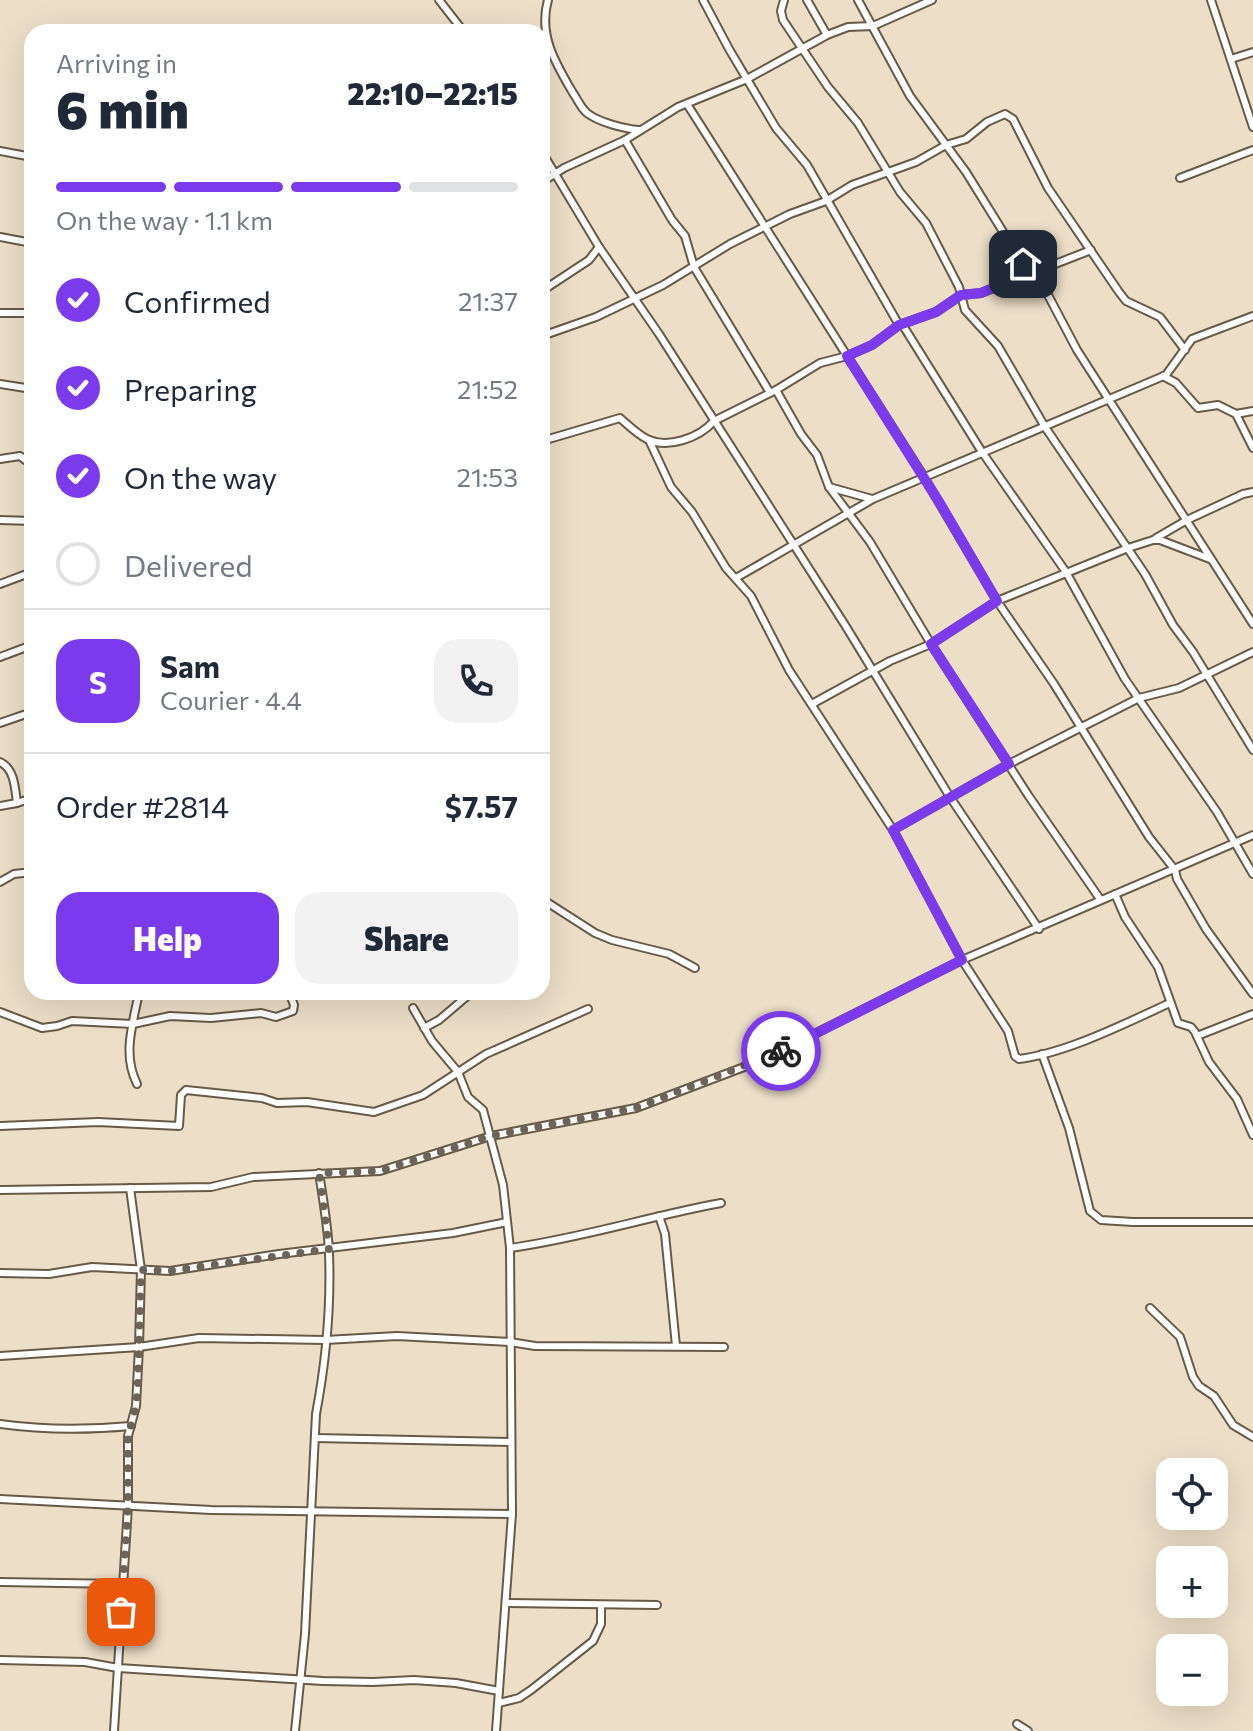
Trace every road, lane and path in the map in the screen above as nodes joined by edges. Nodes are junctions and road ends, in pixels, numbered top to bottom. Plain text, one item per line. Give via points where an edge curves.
1 (439, 0) edge
2 (548, 0) edge
3 (703, 0) edge
4 (784, 0) edge
5 (807, 0) edge
6 (858, 0) edge
7 (932, 0) edge
8 (1211, 0) edge
9 (458, 24) edge
10 (547, 24) edge
11 (873, 26) junction
12 (827, 35) junction
13 (550, 47) edge
14 (802, 49) junction
15 (1253, 52) edge
16 (1231, 59) junction
17 (747, 79) junction
18 (687, 104) junction
19 (1253, 127) edge
20 (641, 130) junction
21 (625, 140) junction
22 (946, 145) junction
23 (1253, 150) edge
24 (0, 151) edge
25 (24, 156) edge
26 (550, 166) edge
27 (890, 173) junction
28 (555, 174) junction
29 (550, 177) edge
30 (1180, 178) dead end
31 (826, 201) junction
32 (766, 227) junction
33 (0, 237) edge
34 (24, 242) edge
35 (599, 247) junction
36 (1091, 250) junction
37 (694, 267) junction
38 (1030, 272) junction
39 (550, 286) edge
40 (961, 295) junction
41 (633, 297) junction
42 (0, 313) edge
43 (24, 313) edge
44 (1253, 316) edge
45 (900, 325) junction
46 (550, 333) edge
47 (1185, 350) junction
48 (847, 356) junction
49 (1163, 376) junction
50 (0, 384) edge
51 (24, 388) edge
52 (772, 390) junction
53 (1108, 399) junction
54 (1253, 411) edge
55 (1236, 414) junction
56 (714, 421) junction
57 (1045, 427) junction
58 (550, 439) edge
59 (649, 440) junction
60 (1253, 448) edge
61 (982, 452) junction
62 (0, 459) edge
63 (24, 459) edge
64 (924, 477) junction
65 (829, 487) junction
66 (1253, 492) edge
67 (873, 499) junction
68 (848, 512) junction
69 (0, 520) edge
70 (1187, 520) junction
71 (24, 521) edge
72 (1153, 540) junction
73 (793, 545) junction
74 (1128, 548) junction
75 (1212, 560) junction
76 (1066, 572) junction
77 (24, 575) edge
78 (736, 578) junction
79 (0, 584) edge
80 (997, 601) junction
81 (1253, 624) edge
82 (931, 644) junction
83 (24, 648) edge
84 (1253, 652) edge
85 (0, 657) edge
86 (874, 671) junction
87 (1208, 676) junction
88 (1139, 698) junction
89 (812, 704) junction
90 (24, 715) edge
91 (0, 723) edge
92 (1079, 728) junction
93 (1253, 750) edge
94 (0, 762) edge
95 (1009, 764) junction
96 (950, 797) junction
97 (24, 801) edge
98 (17, 803) junction
99 (0, 806) edge
100 (893, 830) junction
101 (1253, 835) edge
102 (1235, 843) junction
103 (1175, 870) junction
104 (24, 873) edge
105 (1253, 874) edge
106 (0, 882) edge
107 (1115, 894) junction
108 (1100, 899) junction
109 (550, 904) edge
110 (1039, 929) junction
111 (962, 960) junction
112 (695, 968) dead end
113 (1253, 994) edge
114 (138, 1000) edge
115 (292, 1000) edge
116 (463, 1000) edge
117 (1170, 1003) junction
118 (413, 1008) dead end
119 (588, 1009) dead end
120 (0, 1012) edge
121 (1253, 1014) edge
122 (133, 1024) junction
123 (424, 1028) junction
124 (1197, 1036) junction
125 (1042, 1054) junction
126 (458, 1072) junction
127 (137, 1084) dead end
128 (0, 1126) edge
129 (1253, 1135) edge
130 (491, 1136) junction
131 (319, 1173) junction
132 (130, 1188) junction
133 (0, 1190) edge
134 (721, 1203) dead end
135 (659, 1216) junction
136 (507, 1222) junction
137 (1253, 1222) edge
138 (510, 1248) junction
139 (329, 1249) junction
140 (141, 1270) junction
141 (0, 1273) edge
142 (1150, 1308) dead end
143 (325, 1340) junction
144 (510, 1342) junction
145 (676, 1346) junction
146 (139, 1347) junction
147 (724, 1347) dead end
148 (0, 1356) edge
149 (0, 1424) edge
150 (131, 1426) junction
151 (1253, 1437) edge
152 (315, 1438) junction
153 (511, 1442) junction
154 (0, 1499) edge
155 (128, 1506) junction
156 (311, 1512) junction
157 (512, 1514) junction
158 (0, 1582) edge
159 (123, 1584) junction
160 (506, 1603) junction
161 (601, 1605) junction
162 (657, 1605) dead end
163 (0, 1660) edge
164 (118, 1668) junction
165 (301, 1678) junction
166 (499, 1691) junction
167 (499, 1703) junction
168 (1017, 1724) dead end
169 (114, 1731) edge
170 (295, 1731) edge
171 (496, 1731) edge
172 (1028, 1731) edge

1 - 9 street
2 - 10 street
3 - 17 street
4 - 14 street via 783,20
5 - 12 street
6 - 11 street
7 - 11 street
8 - 16 street
11 - 12 street
11 - 22 street via 910,96
12 - 14 street
13 - 20 street via 581,108 620,128
14 - 17 street
14 - 27 street
15 - 16 street
16 - 19 street
17 - 18 street
17 - 31 street
18 - 20 street
18 - 32 street
20 - 21 street
21 - 28 street
21 - 37 street via 685,236
22 - 27 street
22 - 36 street via 1010,115 1048,188
22 - 38 street
23 - 30 street
24 - 25 street
26 - 28 street
27 - 31 street via 852,185
27 - 40 street via 926,223
28 - 29 street
28 - 35 street
31 - 32 street
31 - 45 street
32 - 37 street
32 - 48 street
33 - 34 street
35 - 39 street
35 - 41 street
36 - 38 street
36 - 47 street via 1126,301 1160,317
37 - 41 street
37 - 52 street
38 - 40 street via 981,293
38 - 53 street
40 - 45 street via 936,312
40 - 57 street via 965,310 998,346
41 - 46 street
41 - 56 street
42 - 43 street
44 - 47 street via 1192,339
45 - 48 street
45 - 61 street
47 - 49 street
48 - 52 street via 820,363
48 - 64 street
49 - 53 street
49 - 55 street via 1198,408 1218,405
50 - 51 street
52 - 56 street
52 - 65 street via 817,455
53 - 57 street
53 - 70 street
54 - 55 street
55 - 60 street
56 - 59 street via 687,439
56 - 73 street
57 - 61 street
57 - 74 street
58 - 59 street via 620,418
59 - 78 street via 671,487
61 - 64 street
61 - 76 street
62 - 63 street
64 - 67 street
64 - 80 street
65 - 67 street
65 - 68 street
66 - 70 street
67 - 68 street
68 - 73 street
68 - 82 street
69 - 71 street
70 - 72 street
70 - 75 street
72 - 74 street
72 - 75 street
73 - 78 street
73 - 86 street
74 - 76 street
74 - 87 street
75 - 81 street
76 - 80 street
76 - 88 street
77 - 79 street
78 - 89 street
80 - 82 street
80 - 92 street
82 - 86 street
82 - 95 street
83 - 85 street
84 - 87 street
86 - 89 street
86 - 96 street
87 - 88 street
87 - 93 street
88 - 92 street
88 - 102 street
89 - 100 street
90 - 91 street
92 - 95 street
92 - 103 street
94 - 98 street via 13,778
95 - 96 street
95 - 108 street
96 - 100 street
96 - 110 street
97 - 98 street
98 - 99 street
100 - 111 street
101 - 102 street
102 - 103 street
102 - 105 street
103 - 107 street
103 - 113 street via 1206,929
104 - 106 street
107 - 108 street
107 - 117 street via 1158,967
108 - 110 street
109 - 112 street via 595,933 669,954
110 - 111 street
111 - 125 street via 1008,1031 1015,1056
111 - 130 street via 719,1077 636,1108
114 - 122 street
115 - 122 street via 293,1011 276,1017 170,1016
116 - 123 street
117 - 124 street via 1178,1023 1191,1027
117 - 125 street
118 - 123 street
119 - 126 street
120 - 122 street via 42,1028 72,1021
121 - 124 street
122 - 127 street via 128,1049
123 - 126 street
124 - 129 street
125 - 137 street via 1069,1128 1090,1211 1101,1220
126 - 128 street via 423,1095 374,1112 186,1090 179,1126
126 - 130 street via 468,1097 483,1110
130 - 131 street via 380,1171
130 - 136 street
131 - 132 street via 253,1177 211,1187
131 - 139 street
132 - 133 street
132 - 140 street
134 - 135 street
135 - 138 street
135 - 145 street
136 - 138 street
136 - 139 street
138 - 144 street
139 - 140 street via 170,1271
139 - 143 street
140 - 141 street via 92,1267 49,1274
140 - 146 street
142 - 151 street via 1180,1337 1199,1386 1214,1396 1233,1425
143 - 144 street via 397,1336
143 - 146 street via 199,1338
143 - 152 street
144 - 145 street
144 - 153 street
145 - 147 street
146 - 148 street
146 - 150 street
149 - 150 street
150 - 155 street
152 - 153 street
152 - 156 street
153 - 157 street
154 - 155 street
155 - 156 street
155 - 159 street
156 - 157 street
156 - 165 street
157 - 160 street
158 - 159 street
159 - 164 street
160 - 161 street
160 - 166 street
161 - 162 street
161 - 167 street via 601,1624 593,1641 519,1698
163 - 164 street
164 - 165 street
164 - 169 street
165 - 166 street via 414,1680
165 - 170 street
166 - 167 street
167 - 171 street
168 - 172 street

